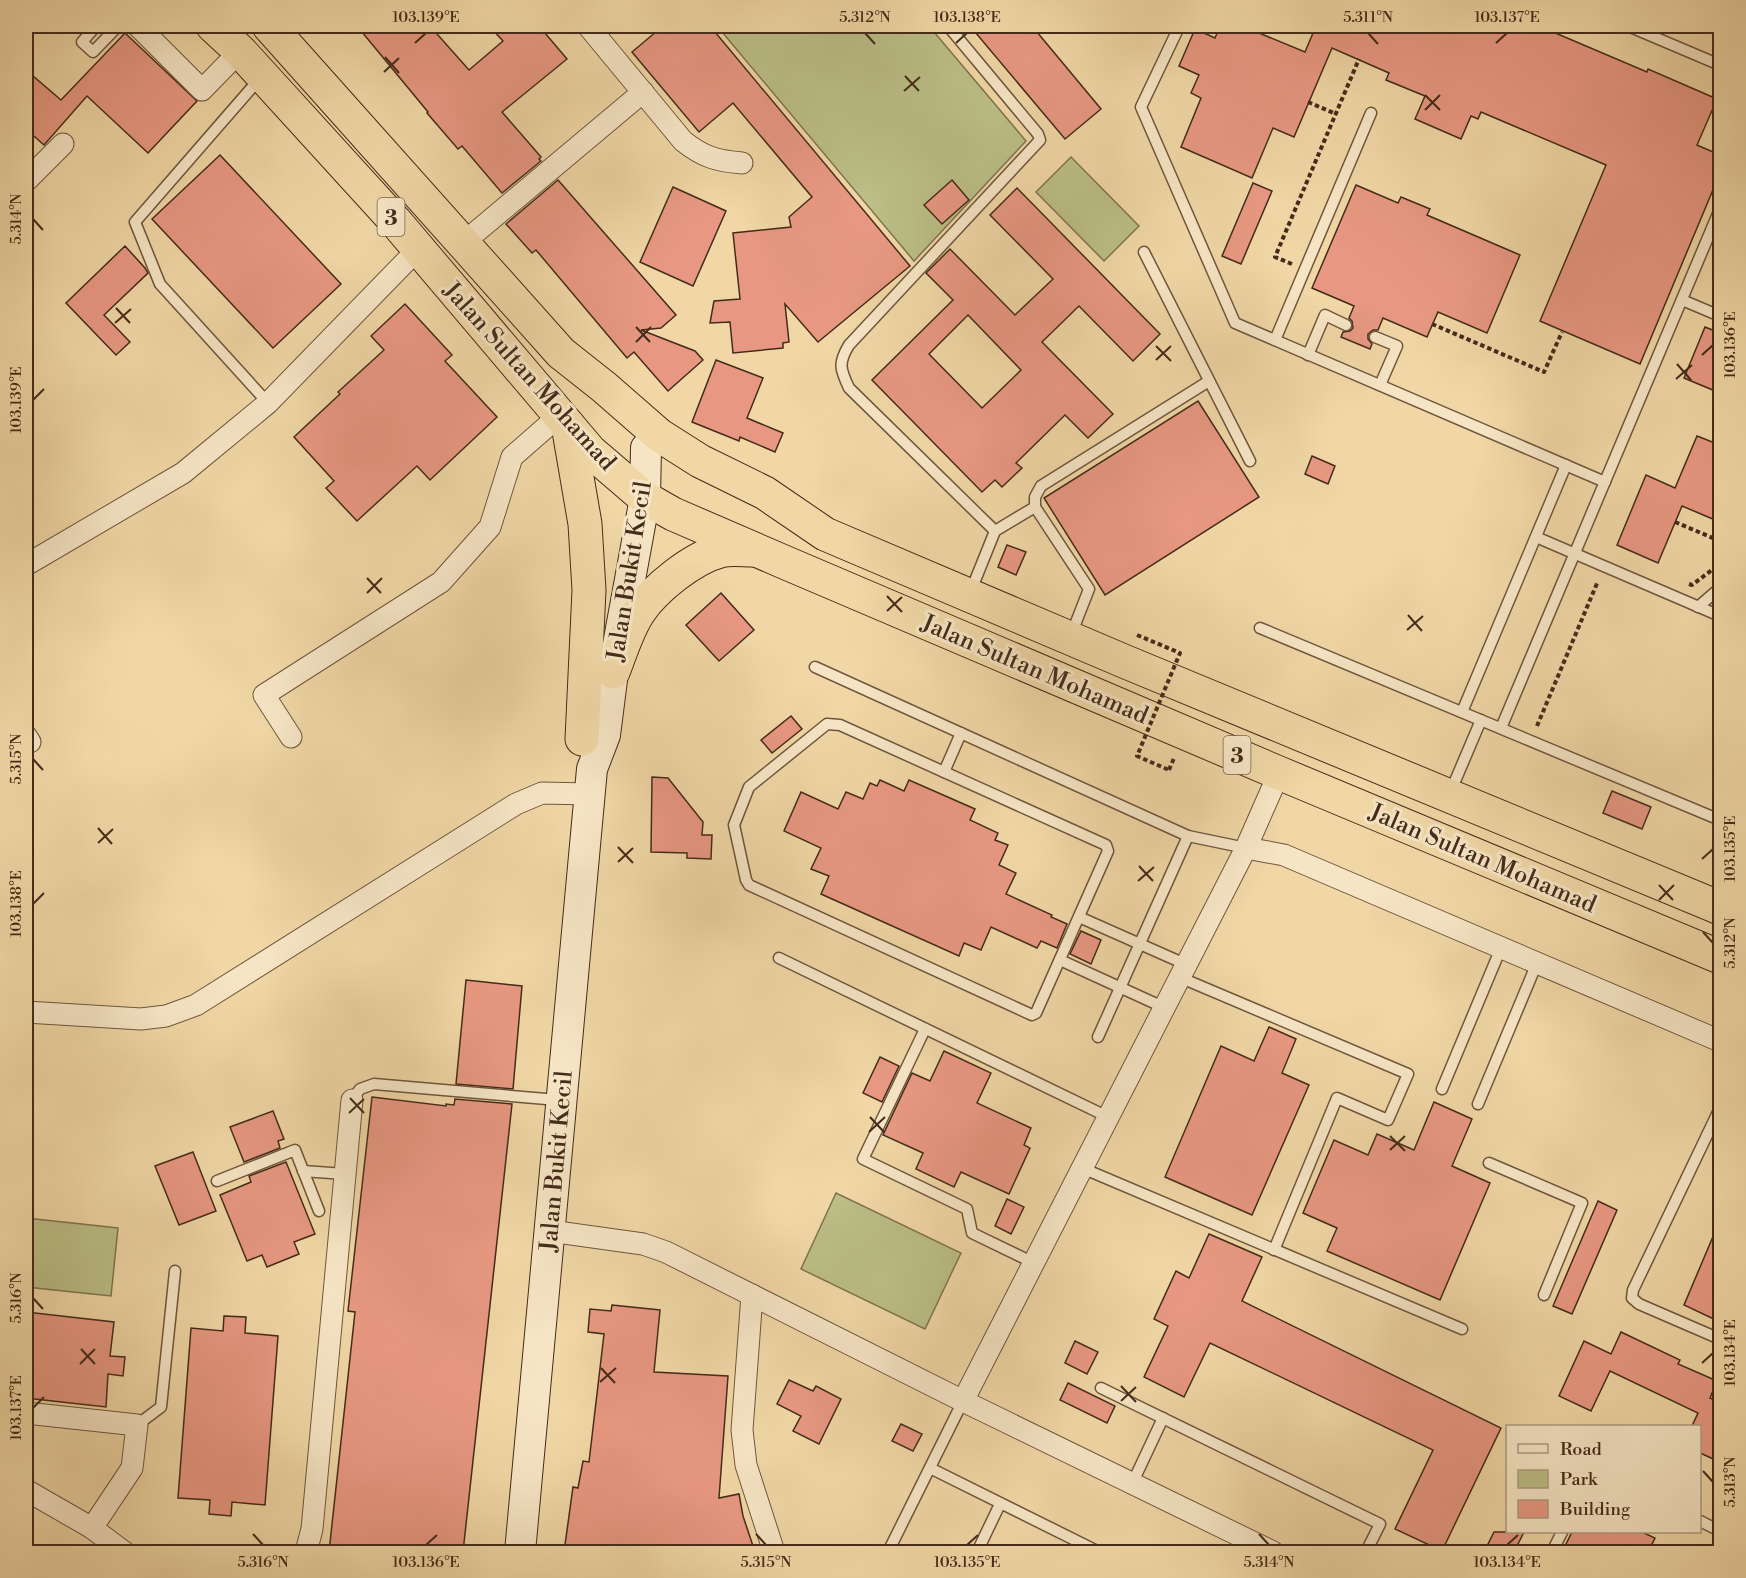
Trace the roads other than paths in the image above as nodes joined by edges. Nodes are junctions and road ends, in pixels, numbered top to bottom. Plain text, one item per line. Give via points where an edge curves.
1 (96, 26) edge
2 (118, 26) edge
3 (138, 26) edge
4 (213, 26) edge
5 (220, 26) edge
6 (269, 26) edge
7 (588, 26) edge
8 (948, 26) edge
9 (1184, 26) edge
10 (1628, 26) edge
11 (240, 51) junction
12 (1720, 65) edge
13 (262, 76) junction
14 (643, 92) junction
15 (1371, 113) dead end
16 (63, 144) dead end
17 (742, 163) dead end
18 (26, 180) edge
19 (1720, 209) edge
20 (463, 243) junction
21 (418, 249) junction
22 (1144, 252) dead end
23 (1682, 300) junction
24 (1720, 316) edge
25 (1346, 324) dead end
26 (1375, 337) dead end
27 (1275, 340) junction
28 (561, 353) junction
29 (1308, 355) junction
30 (1209, 381) junction
31 (1380, 385) junction
32 (268, 403) junction
33 (564, 420) junction
34 (646, 448) junction
35 (1250, 461) dead end
36 (1566, 465) junction
37 (1605, 482) junction
38 (636, 490) junction
39 (1035, 507) junction
40 (995, 531) junction
41 (825, 534) junction
42 (1536, 537) junction
43 (755, 550) junction
44 (1575, 554) junction
45 (26, 565) edge
46 (1720, 588) edge
47 (969, 596) junction
48 (1698, 607) junction
49 (1720, 616) edge
50 (1260, 628) dead end
51 (1069, 638) junction
52 (815, 667) dead end
53 (613, 672) junction
54 (1462, 712) junction
55 (1481, 720) junction
56 (1501, 728) junction
57 (961, 733) junction
58 (291, 737) dead end
59 (588, 767) junction
60 (944, 772) junction
61 (1279, 773) junction
62 (1449, 796) junction
63 (1720, 820) edge
64 (1188, 836) junction
65 (1246, 848) junction
66 (1720, 908) edge
67 (1079, 917) junction
68 (1139, 944) junction
69 (1501, 948) junction
70 (1720, 957) edge
71 (779, 958) dead end
72 (1060, 960) junction
73 (1537, 963) junction
74 (1182, 971) junction
75 (1120, 988) junction
76 (1163, 1007) junction
77 (26, 1012) edge
78 (925, 1029) junction
79 (1098, 1037) dead end
80 (1720, 1041) edge
81 (1442, 1089) dead end
82 (352, 1100) joint
83 (562, 1100) junction
84 (1478, 1104) dead end
85 (1720, 1108) edge
86 (1108, 1117) junction
87 (1489, 1163) dead end
88 (1082, 1168) junction
89 (303, 1171) junction
90 (345, 1174) junction
91 (217, 1181) dead end
92 (319, 1211) dead end
93 (550, 1231) junction
94 (1274, 1250) junction
95 (1034, 1263) junction
96 (175, 1271) dead end
97 (752, 1295) junction
98 (1544, 1295) dead end
99 (1462, 1329) dead end
100 (1720, 1339) edge
101 (1101, 1388) dead end
102 (963, 1401) junction
103 (26, 1413) edge
104 (1163, 1418) junction
105 (137, 1425) junction
106 (930, 1468) junction
107 (1132, 1484) junction
108 (26, 1490) edge
109 (1000, 1504) junction
110 (1701, 1522) edge
111 (92, 1528) junction
112 (1720, 1531) edge
113 (1562, 1533) edge
114 (124, 1552) edge
115 (306, 1552) edge
116 (520, 1552) edge
117 (774, 1552) edge
118 (888, 1552) edge
119 (976, 1552) edge
120 (1099, 1552) edge
121 (1273, 1552) edge
122 (1366, 1552) edge
123 (1552, 1552) edge

1 - 2 lane via 82,42 93,52
3 - 11 street via 202,90
4 - 11 highway, Jalan Sultan Mohamad / 3
5 - 11 highway
6 - 20 highway, Jalan Sultan Mohamad / 3
7 - 14 street
8 - 40 lane via 1040,140 849,345 842,357 842,372 849,388
9 - 27 lane via 1178,29 1141,107 1235,323
10 - 12 lane
11 - 13 highway, Jalan Sultan Mohamad / 3
13 - 21 highway, Jalan Sultan Mohamad / 3
13 - 32 lane via 135,222 160,284
14 - 17 street via 683,141 698,153
14 - 20 street
15 - 27 lane
16 - 18 street
19 - 23 lane
20 - 28 highway, Jalan Sultan Mohamad / 3
21 - 32 street
21 - 33 highway, Jalan Sultan Mohamad / 3
22 - 30 lane
23 - 24 lane
23 - 37 lane
25 - 29 lane via 1325,315
26 - 31 lane via 1397,346
27 - 29 lane
28 - 34 highway, 3
28 - 41 highway, Jalan Sultan Mohamad / 3 via 659,435 700,461 765,493
29 - 31 lane
30 - 35 lane
30 - 39 lane via 1041,486
31 - 36 lane
32 - 45 street via 183,473
33 - 38 highway, Jalan Sultan Mohamad / 3 via 590,451
33 - 58 street via 512,457 490,526 441,582 264,695
33 - 59 highway via 585,524 589,580
34 - 38 main road, Jalan Bukit Kecil
34 - 41 highway, 3 via 676,471 710,488
36 - 37 lane
36 - 42 lane
37 - 44 lane
38 - 43 highway, Jalan Sultan Mohamad / 3 via 673,514
38 - 53 main road, Jalan Bukit Kecil
38 - 59 main road, Jalan Bukit Kecil
39 - 40 lane
39 - 51 lane via 1089,589
40 - 47 lane
41 - 47 highway, Jalan Sultan Mohamad / 3
42 - 44 lane
42 - 54 lane
43 - 53 highway via 722,550 670,579 640,612
43 - 61 highway, Jalan Sultan Mohamad / 3
44 - 48 lane
44 - 56 lane
46 - 48 lane
47 - 51 highway, Jalan Sultan Mohamad / 3
48 - 49 lane
50 - 54 lane
51 - 62 highway, Jalan Sultan Mohamad / 3
52 - 57 lane
53 - 59 main road, Jalan Bukit Kecil via 605,735
54 - 55 lane
55 - 56 lane
55 - 62 lane
56 - 63 lane
57 - 60 lane
57 - 64 lane
59 - 77 street via 516,804 196,1005 166,1016 141,1019
59 - 83 main road, Jalan Bukit Kecil
60 - 67 lane via 1106,845 1108,851
60 - 72 lane via 840,725 828,724 749,787 734,825 746,880 752,888 1032,1015
61 - 65 street
61 - 70 highway, Jalan Sultan Mohamad / 3
62 - 66 highway, Jalan Sultan Mohamad / 3
64 - 65 lane
64 - 68 lane
65 - 69 street via 1284,855
65 - 74 street
67 - 68 lane
67 - 72 lane
68 - 74 lane
68 - 75 lane
69 - 73 street
69 - 81 lane
71 - 78 lane
72 - 75 lane
73 - 80 street
73 - 84 lane
74 - 76 street
74 - 94 lane via 1408,1074 1389,1120 1337,1098
75 - 76 lane
75 - 79 lane
76 - 86 street
78 - 86 lane
78 - 95 lane via 863,1159 967,1209 972,1233
82 - 83 lane via 360,1089 374,1084
82 - 90 street
83 - 93 main road, Jalan Bukit Kecil
85 - 100 lane via 1632,1298
86 - 88 street
87 - 98 lane via 1582,1203
88 - 94 lane
88 - 95 street
89 - 90 lane
89 - 91 lane via 295,1150
89 - 92 lane
90 - 115 street via 312,1529
93 - 97 street via 643,1244
93 - 116 main road, Jalan Bukit Kecil
94 - 99 lane
95 - 102 street
96 - 105 lane via 161,1407
97 - 102 street
97 - 117 street via 742,1430 746,1465
101 - 104 lane
102 - 106 lane
102 - 107 street
103 - 105 street
104 - 107 lane
104 - 122 lane via 1380,1524
105 - 111 street via 132,1468
106 - 109 lane
106 - 118 lane
107 - 121 street
108 - 111 street
109 - 119 lane
109 - 120 lane
110 - 112 lane
111 - 114 street
113 - 123 lane

